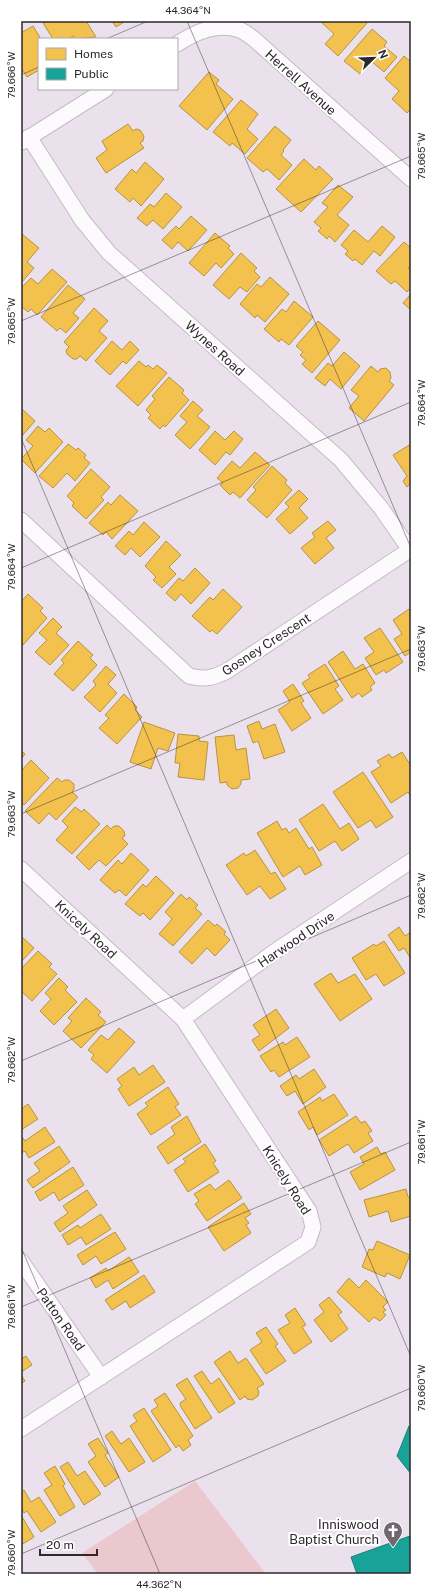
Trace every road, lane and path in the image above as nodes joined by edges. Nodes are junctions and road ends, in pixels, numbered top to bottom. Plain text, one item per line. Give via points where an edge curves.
1 (178, 43) edge
2 (104, 90) edge
3 (25, 140) edge
4 (411, 180) edge
5 (21, 520) edge
6 (410, 550) edge
7 (411, 861) edge
8 (21, 869) edge
9 (183, 1019) junction
10 (21, 1261) edge
11 (101, 1377) junction
12 (21, 1429) edge

1 - 4 street, Herrell Avenue via 193,34 213,27 240,30 254,39
2 - 3 street
3 - 6 street, Wynes Road via 109,253 341,460 381,508
5 - 6 street, Gosney Crescent via 189,676 199,679 208,679 227,671
7 - 9 street, Harwood Drive via 274,952
8 - 9 street, Knicely Road
9 - 11 street, Knicely Road via 309,1210 313,1226 308,1242
10 - 11 street, Patton Road
11 - 12 street, Knicely Road

